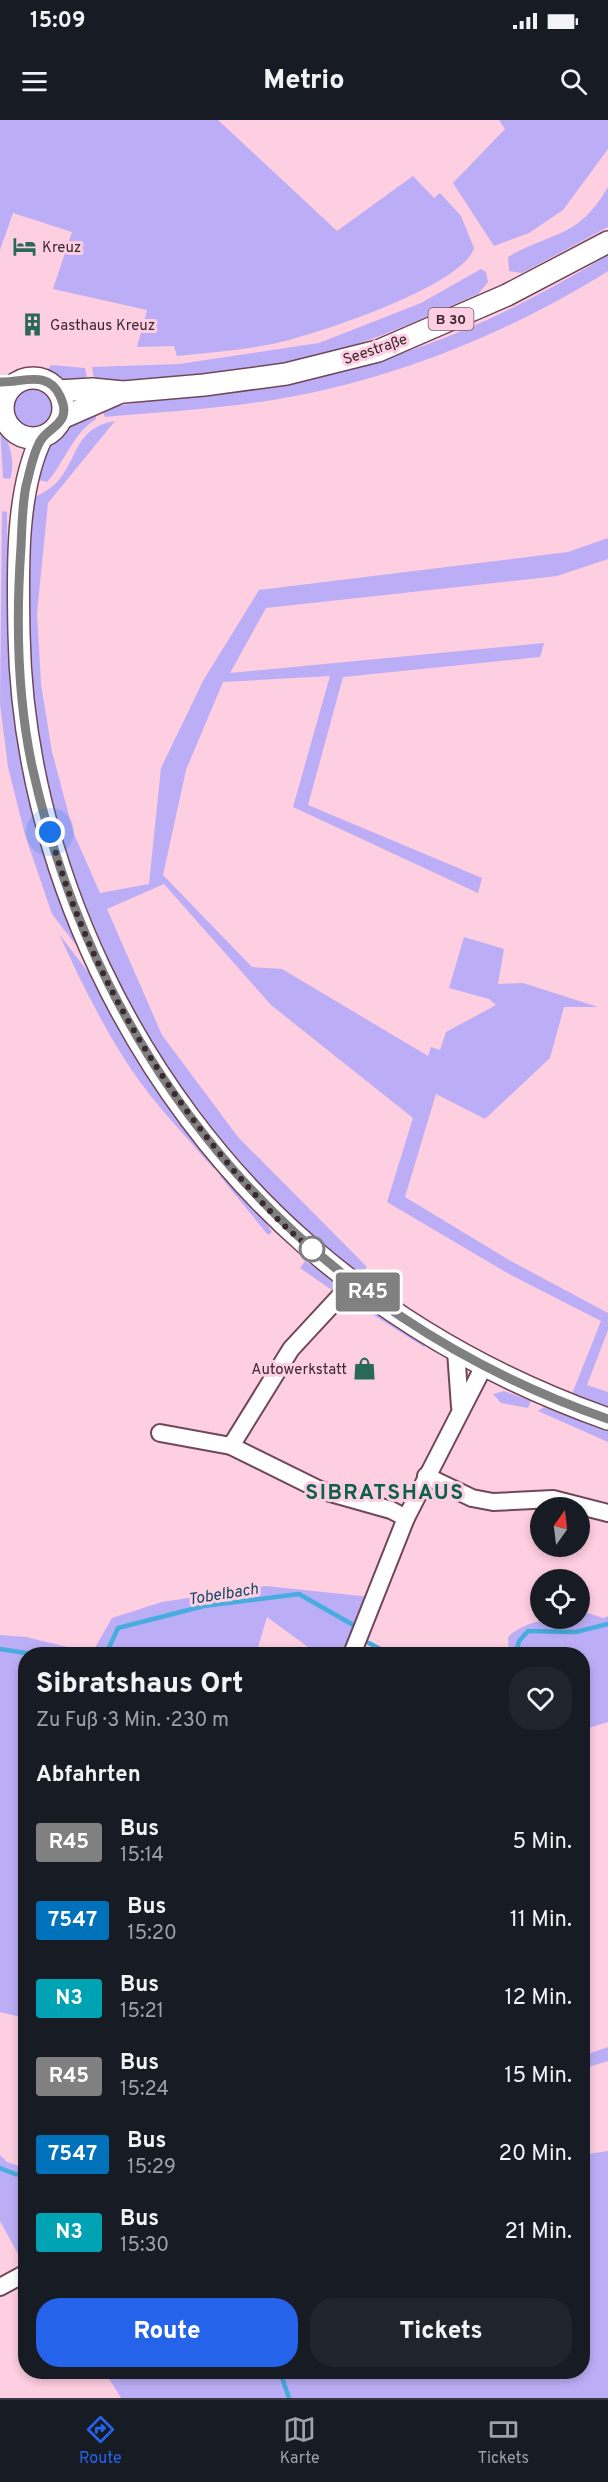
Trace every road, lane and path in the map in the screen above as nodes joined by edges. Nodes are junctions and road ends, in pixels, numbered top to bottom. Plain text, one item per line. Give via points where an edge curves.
1 (608, 242) edge
2 (8, 383) edge
3 (58, 391) junction
4 (123, 392) junction
5 (2, 412) edge
6 (62, 418) junction
7 (15, 432) junction
8 (42, 437) junction
9 (25, 490) junction
10 (353, 1282) junction
11 (456, 1351) junction
12 (484, 1366) junction
13 (460, 1409) junction
14 (608, 1419) edge
15 (160, 1433) dead end
16 (231, 1446) junction
17 (426, 1476) junction
18 (608, 1513) edge
19 (406, 1518) junction
20 (354, 1647) edge
21 (18, 2277) edge
22 (0, 2287) edge

1 - 4 main road, Seestraße / B 30 via 507,295 378,351 285,374
2 - 3 main road via 37,378
2 - 5 main road
3 - 4 main road, Seestraße / B 30
3 - 6 main road
4 - 6 main road, Seestraße / B 30
5 - 7 main road
6 - 8 main road
7 - 8 main road
7 - 9 main road
8 - 9 main road
9 - 10 main road via 18,585 23,707 32,764 56,854 86,937 122,1011 165,1083 208,1141 262,1203
10 - 11 main road
10 - 16 street via 291,1349
11 - 12 main road
11 - 13 street
12 - 13 street
12 - 14 main road
13 - 17 street
15 - 16 street
16 - 19 street via 320,1490
17 - 18 street via 493,1502 553,1499
17 - 19 street
19 - 20 street
21 - 22 street

